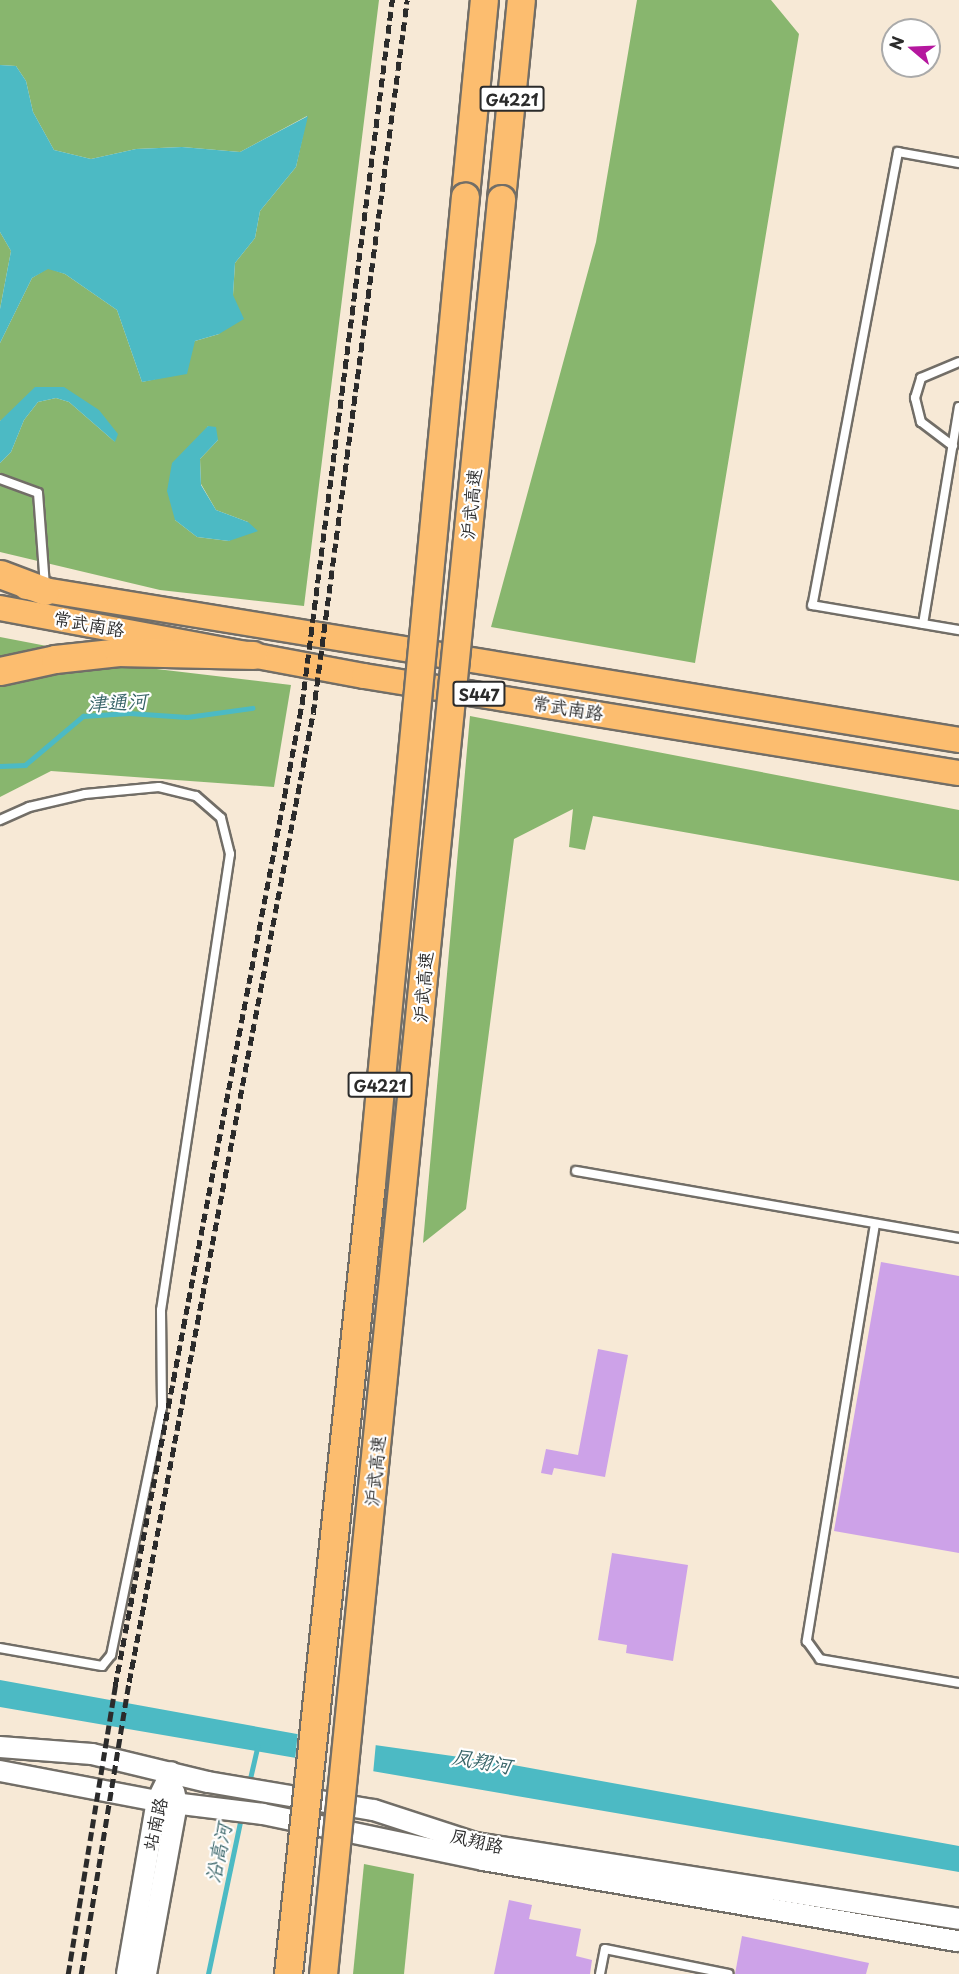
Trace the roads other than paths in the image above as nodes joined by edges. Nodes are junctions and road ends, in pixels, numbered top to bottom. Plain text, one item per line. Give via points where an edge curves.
1 (468, 0) edge
2 (484, 0) edge
3 (520, 0) edge
4 (959, 163) edge
5 (465, 196) junction
6 (959, 362) edge
7 (959, 407) edge
8 (953, 446) junction
9 (0, 479) edge
10 (0, 574) edge
11 (0, 582) edge
12 (45, 591) junction
13 (0, 608) edge
14 (923, 624) junction
15 (959, 630) edge
16 (253, 655) junction
17 (0, 671) edge
18 (959, 740) edge
19 (959, 773) edge
20 (0, 820) edge
21 (576, 1171) dead end
22 (875, 1224) junction
23 (959, 1238) edge
24 (0, 1648) edge
25 (959, 1683) edge
26 (0, 1747) edge
27 (0, 1771) edge
28 (171, 1772) junction
29 (167, 1802) junction
30 (959, 1919) edge
31 (959, 1941) edge
32 (127, 1974) edge
33 (146, 1974) edge
34 (288, 1974) edge
35 (323, 1974) edge
36 (600, 1974) edge
37 (729, 1974) edge

1 - 5 highway
2 - 5 highway, 沪武高速 / G4221
3 - 35 highway, 沪武高速 / G4221, bridge
4 - 14 lane via 898,152 812,605
5 - 34 highway, 沪武高速 / G4221, bridge via 372,1171
6 - 8 lane via 921,378 915,398 921,422
7 - 8 lane
8 - 14 lane
9 - 12 lane via 38,492
10 - 12 highway
11 - 12 main road, 常武南路 / S447
12 - 18 main road, 常武南路 / S447
13 - 16 main road, 常武南路 / S447
14 - 15 lane
16 - 17 highway via 119,652 55,659
16 - 19 main road, 常武南路 / S447
20 - 24 lane via 28,807 85,794 159,787 196,796 221,818 230,854 162,1310 162,1407 111,1655 102,1666
21 - 22 lane
22 - 23 lane
22 - 25 lane via 807,1641 820,1659
26 - 28 street, 凤翔路 via 92,1754
27 - 29 street, 凤翔路
28 - 29 street, 站南路
28 - 30 street, 凤翔路 via 208,1782 374,1810 475,1843
29 - 31 street, 凤翔路 via 263,1814 483,1860
29 - 32 street, 站南路
29 - 33 street, 站南路
36 - 37 lane via 605,1949

